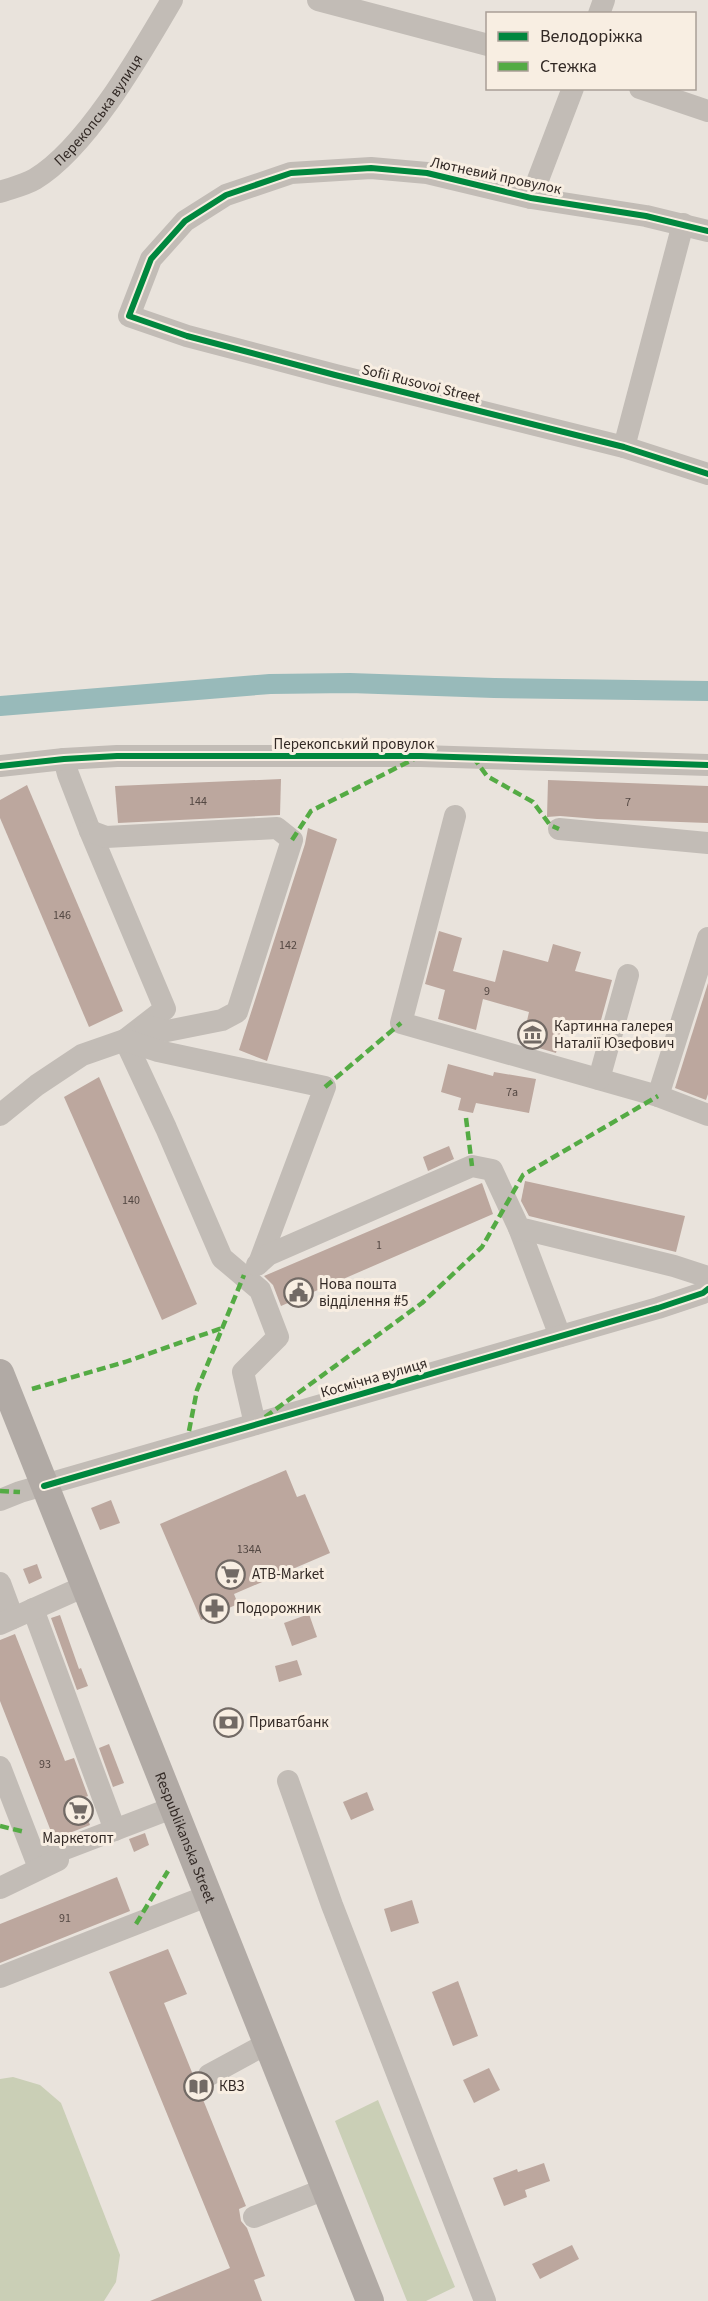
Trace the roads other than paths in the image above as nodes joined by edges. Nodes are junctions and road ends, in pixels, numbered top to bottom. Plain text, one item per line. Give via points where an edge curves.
1 (172, 0) edge
2 (318, 0) edge
3 (486, 44) edge
4 (572, 90) edge
5 (646, 90) edge
6 (708, 111) edge
7 (0, 192) edge
8 (531, 198) junction
9 (683, 224) junction
10 (708, 231) edge
11 (129, 316) joint
12 (624, 447) junction
13 (708, 474) edge
14 (64, 759) junction
15 (708, 765) edge
16 (0, 766) edge
17 (455, 816) dead end
18 (559, 829) dead end
19 (90, 831) junction
20 (708, 843) edge
21 (708, 938) edge
22 (628, 975) dead end
23 (145, 1026) junction
24 (125, 1040) junction
25 (599, 1079) junction
26 (658, 1096) junction
27 (0, 1115) edge
28 (708, 1115) edge
29 (519, 1228) junction
30 (252, 1269) junction
31 (708, 1276) edge
32 (708, 1289) edge
33 (560, 1336) junction
34 (0, 1373) edge
35 (255, 1424) junction
36 (44, 1486) junction
37 (0, 1500) edge
38 (0, 1584) edge
39 (85, 1586) junction
40 (15, 1617) edge
41 (0, 1767) edge
42 (288, 1780) dead end
43 (172, 1808) junction
44 (111, 1831) junction
45 (0, 1888) edge
46 (207, 1896) junction
47 (0, 1977) edge
48 (266, 2044) junction
49 (209, 2075) dead end
50 (325, 2189) junction
51 (254, 2217) dead end
52 (370, 2301) edge
53 (485, 2301) edge

1 - 7 street, Перекопська вулиця via 104,107 72,148 34,179
2 - 3 street
4 - 8 street
5 - 6 street
8 - 9 street, Лютневий провулок
8 - 11 street, Лютневий провулок via 427,173 371,168 291,173 226,195 185,221 152,259
9 - 10 street, Лютневий провулок
9 - 12 street
11 - 12 street, Sofii Rusovoi Street via 232,348
12 - 13 street, Sofii Rusovoi Street
14 - 15 street, Перекопський провулок via 421,756
14 - 16 street, Перекопський провулок
14 - 19 street
17 - 25 street via 401,1023
18 - 20 street
19 - 23 street via 165,1009
19 - 23 street via 106,837 277,828 292,840 237,1012 193,1027 167,1030
21 - 26 street
22 - 25 street
23 - 24 street
24 - 27 street via 82,1055
24 - 30 street via 222,1258
24 - 30 street via 158,1051 325,1087
25 - 26 street
26 - 28 street
29 - 30 street via 492,1170 472,1166 268,1255
29 - 31 street
29 - 33 street
30 - 35 street via 278,1337 243,1372
32 - 33 street, Космічна вулиця
33 - 35 street, Космічна вулиця
34 - 36 main road, Respublikanska Street
35 - 36 street, Космічна вулиця
36 - 37 street, Космічна вулиця
36 - 39 main road, Respublikanska Street
38 - 40 street
39 - 40 street
39 - 43 main road, Respublikanska Street
40 - 44 street
41 - 44 street via 36,1860
42 - 53 street via 332,1905
43 - 44 street
43 - 46 main road, Respublikanska Street
44 - 45 street
46 - 47 street
46 - 48 main road, Respublikanska Street
48 - 49 street
48 - 50 main road, Respublikanska Street
50 - 51 street
50 - 52 main road, Respublikanska Street

